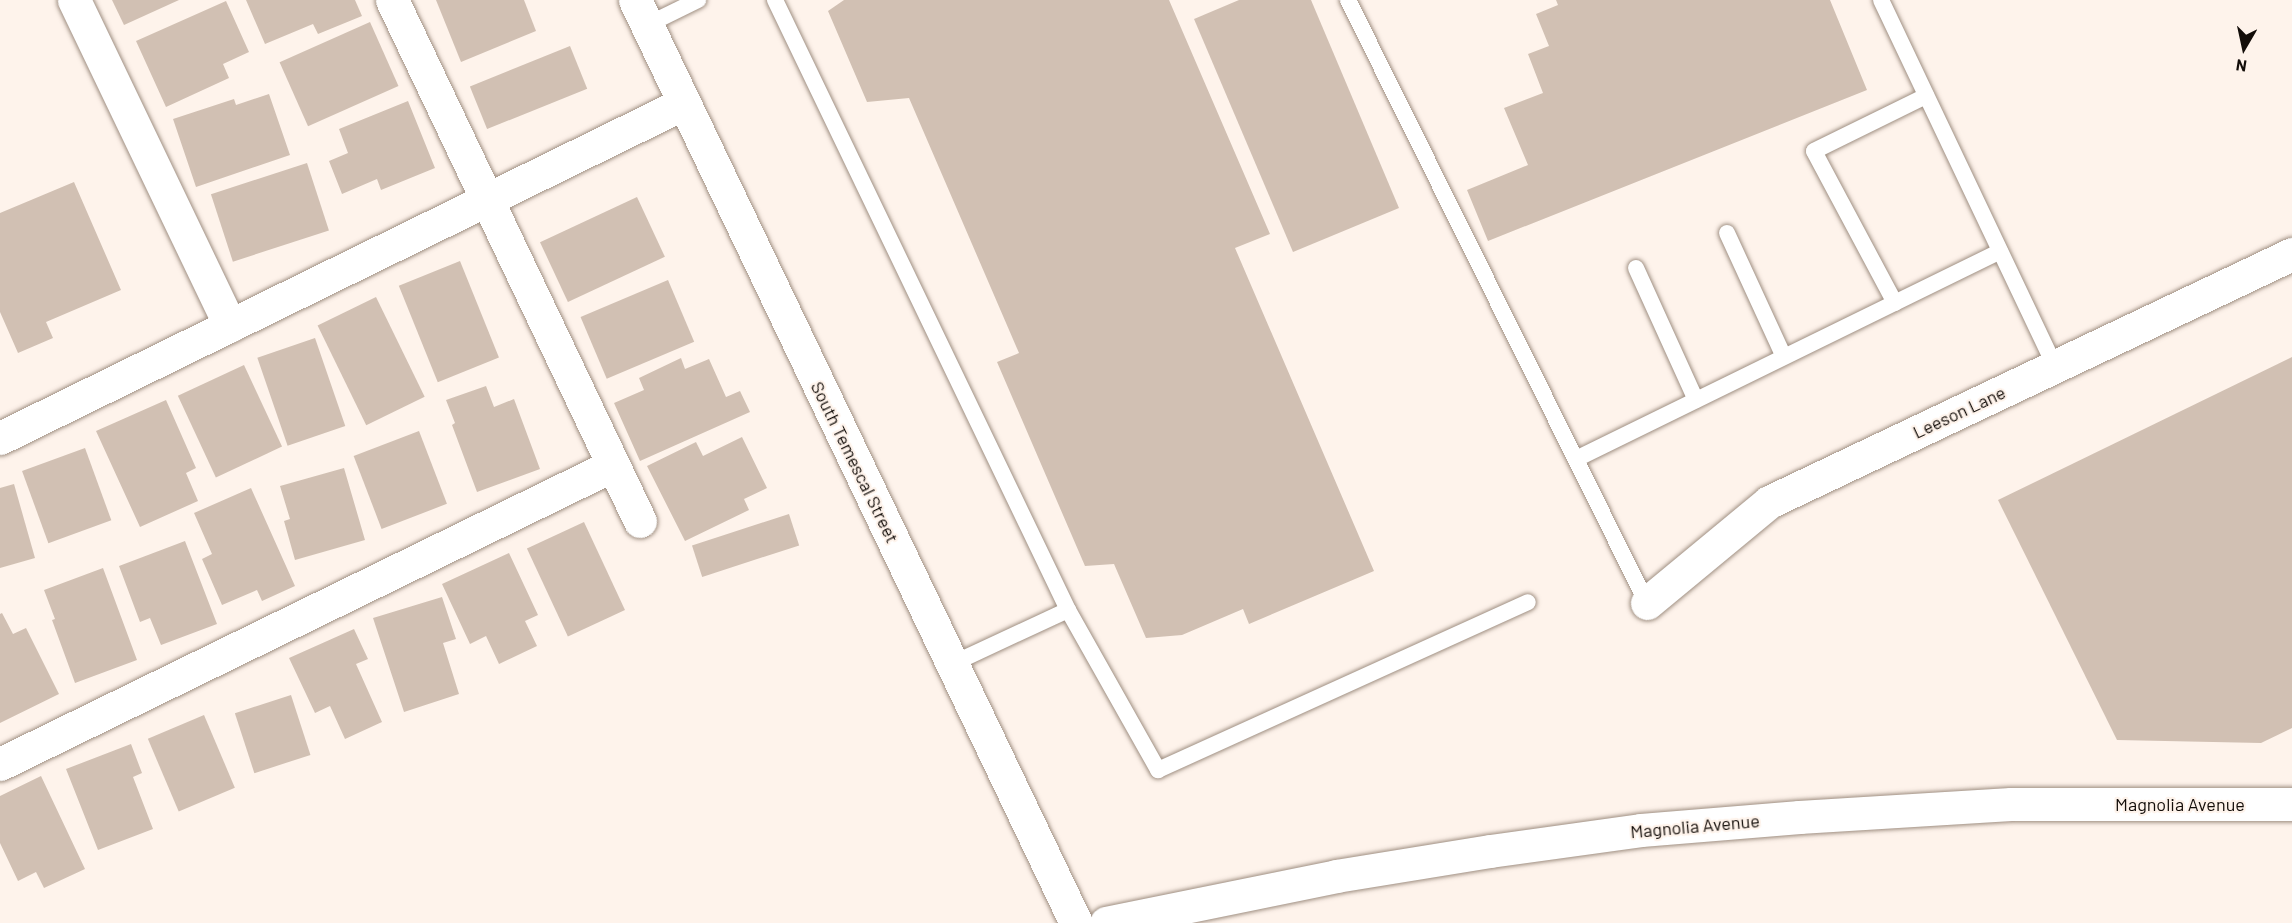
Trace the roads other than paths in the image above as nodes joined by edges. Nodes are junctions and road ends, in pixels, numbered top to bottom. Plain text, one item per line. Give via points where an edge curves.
1 (74, 0) edge
2 (392, 0) edge
3 (699, 0) edge
4 (775, 0) edge
5 (1348, 0) edge
6 (1881, 0) edge
7 (641, 12) edge
8 (1926, 96) junction
9 (684, 103) junction
10 (487, 199) junction
11 (1726, 233) dead end
12 (2000, 251) junction
13 (2292, 254) edge
14 (1636, 268) dead end
15 (1895, 303) junction
16 (230, 325) junction
17 (1784, 357) junction
18 (2055, 366) junction
19 (1696, 400) junction
20 (0, 438) edge
21 (1576, 459) junction
22 (613, 465) junction
23 (640, 520) dead end
24 (1528, 602) dead end
25 (1647, 603) joint
26 (1068, 610) junction
27 (952, 664) junction
28 (0, 764) edge
29 (2292, 804) edge
30 (1076, 923) edge
31 (1106, 923) edge

1 - 16 street
2 - 10 street
3 - 7 lane
4 - 26 lane
5 - 21 lane
6 - 8 lane
7 - 9 street, South Temescal Street
8 - 12 lane
8 - 15 lane via 1814,151
9 - 10 street
9 - 27 street, South Temescal Street
10 - 16 street
10 - 22 street
11 - 17 lane
12 - 15 lane
12 - 18 lane
13 - 18 street, Leeson Lane
14 - 19 lane
15 - 17 lane
16 - 20 street
17 - 19 lane
18 - 25 street, Leeson Lane via 1769,502
19 - 21 lane
21 - 25 lane
22 - 23 street
22 - 28 street
24 - 26 lane via 1158,770
26 - 27 lane
27 - 30 street, South Temescal Street
29 - 31 street, Magnolia Avenue via 2011,804 1641,830 1336,876

